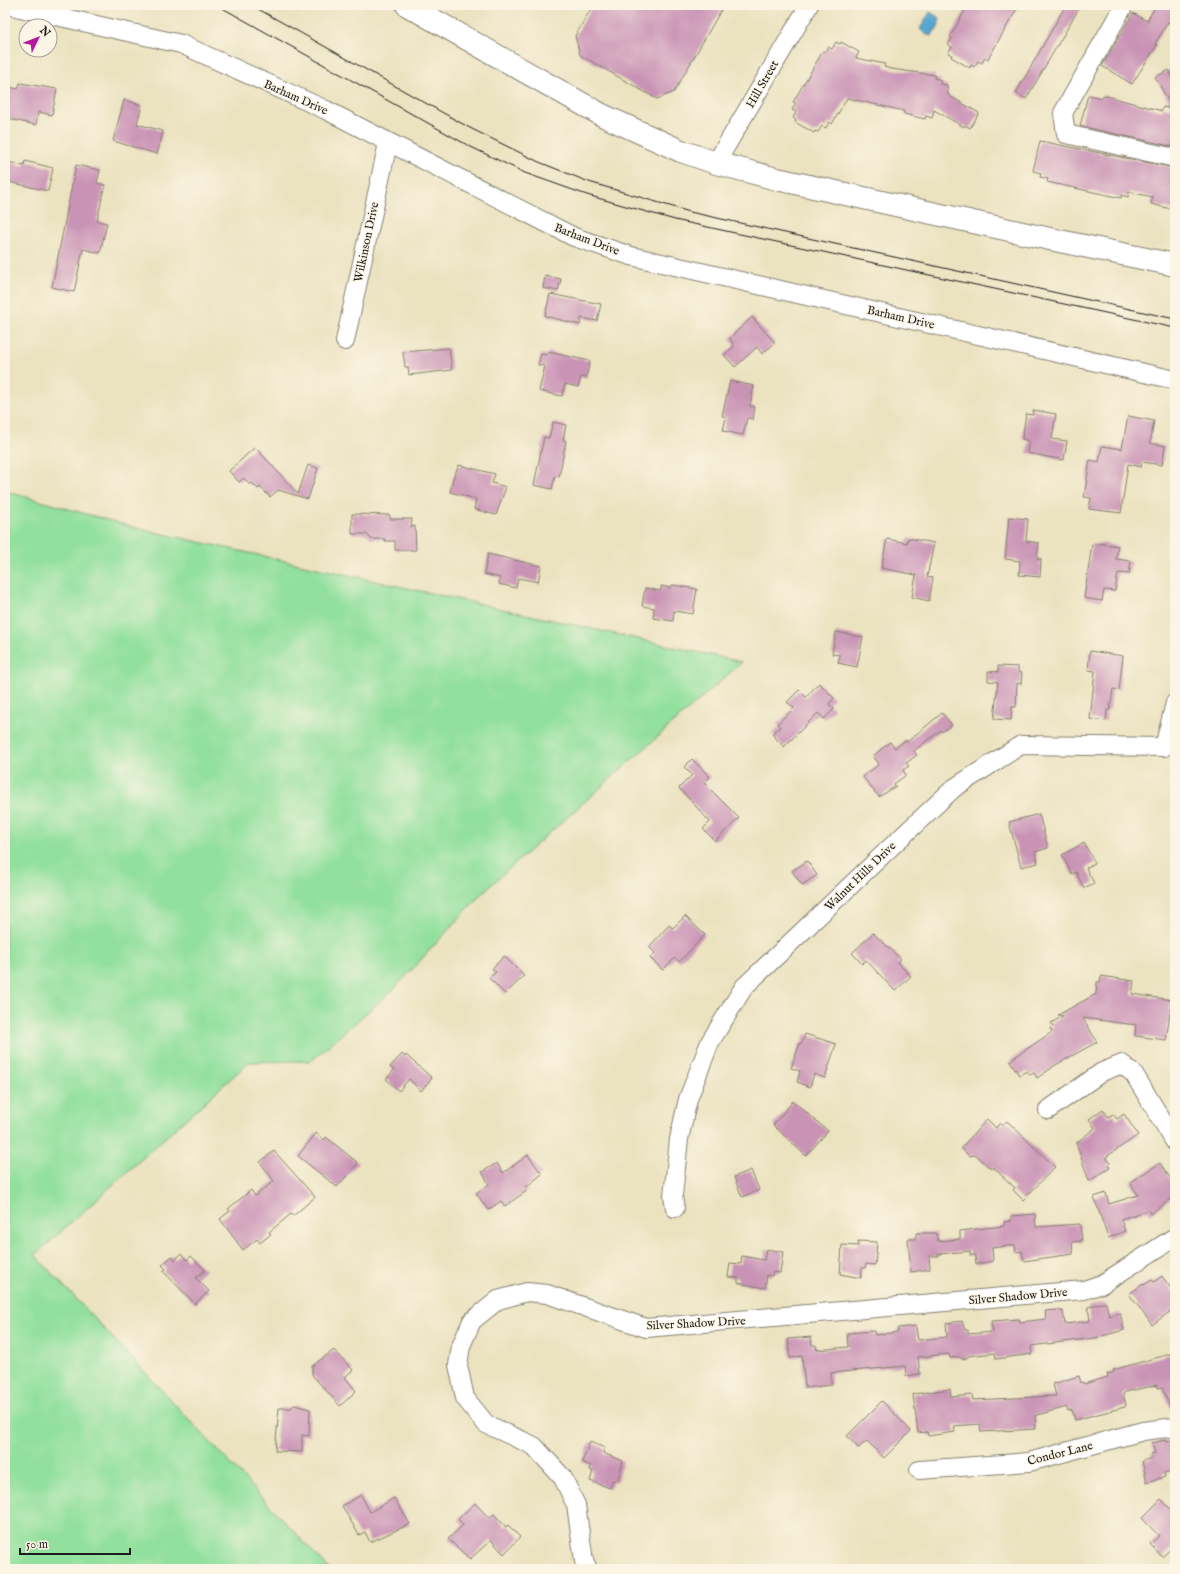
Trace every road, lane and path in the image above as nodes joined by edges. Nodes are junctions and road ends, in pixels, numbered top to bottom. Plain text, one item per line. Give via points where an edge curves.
1 (7, 5) edge
2 (407, 5) edge
3 (809, 5) edge
4 (1124, 5) edge
5 (388, 143) junction
6 (1175, 158) edge
7 (716, 163) junction
8 (1175, 265) edge
9 (345, 340) dead end
10 (1175, 380) edge
11 (1175, 703) edge
12 (1048, 1110) dead end
13 (1175, 1142) edge
14 (675, 1208) dead end
15 (1175, 1237) edge
16 (1175, 1427) edge
17 (919, 1470) dead end
18 (588, 1569) edge

1 - 5 street, Barham Drive via 182,44 326,110
2 - 7 main road via 602,115 681,151
3 - 7 street, Hill Street
4 - 6 street via 1063,113 1066,134
5 - 9 street, Wilkinson Drive
5 - 10 street, Barham Drive via 574,237 631,256
7 - 8 main road via 777,180
11 - 14 street, Walnut Hills Drive via 1164,747 1021,745 954,788 744,988 710,1042 688,1099 679,1139 673,1196
12 - 13 street via 1102,1072 1122,1064 1134,1074
15 - 18 street, Silver Shadow Drive via 1102,1284 1084,1290 646,1328 547,1294 527,1292 498,1300 472,1321 461,1346 458,1364 465,1398 486,1424 534,1446 564,1478 576,1505 584,1561
16 - 17 street, Condor Lane via 1143,1431 1029,1462

